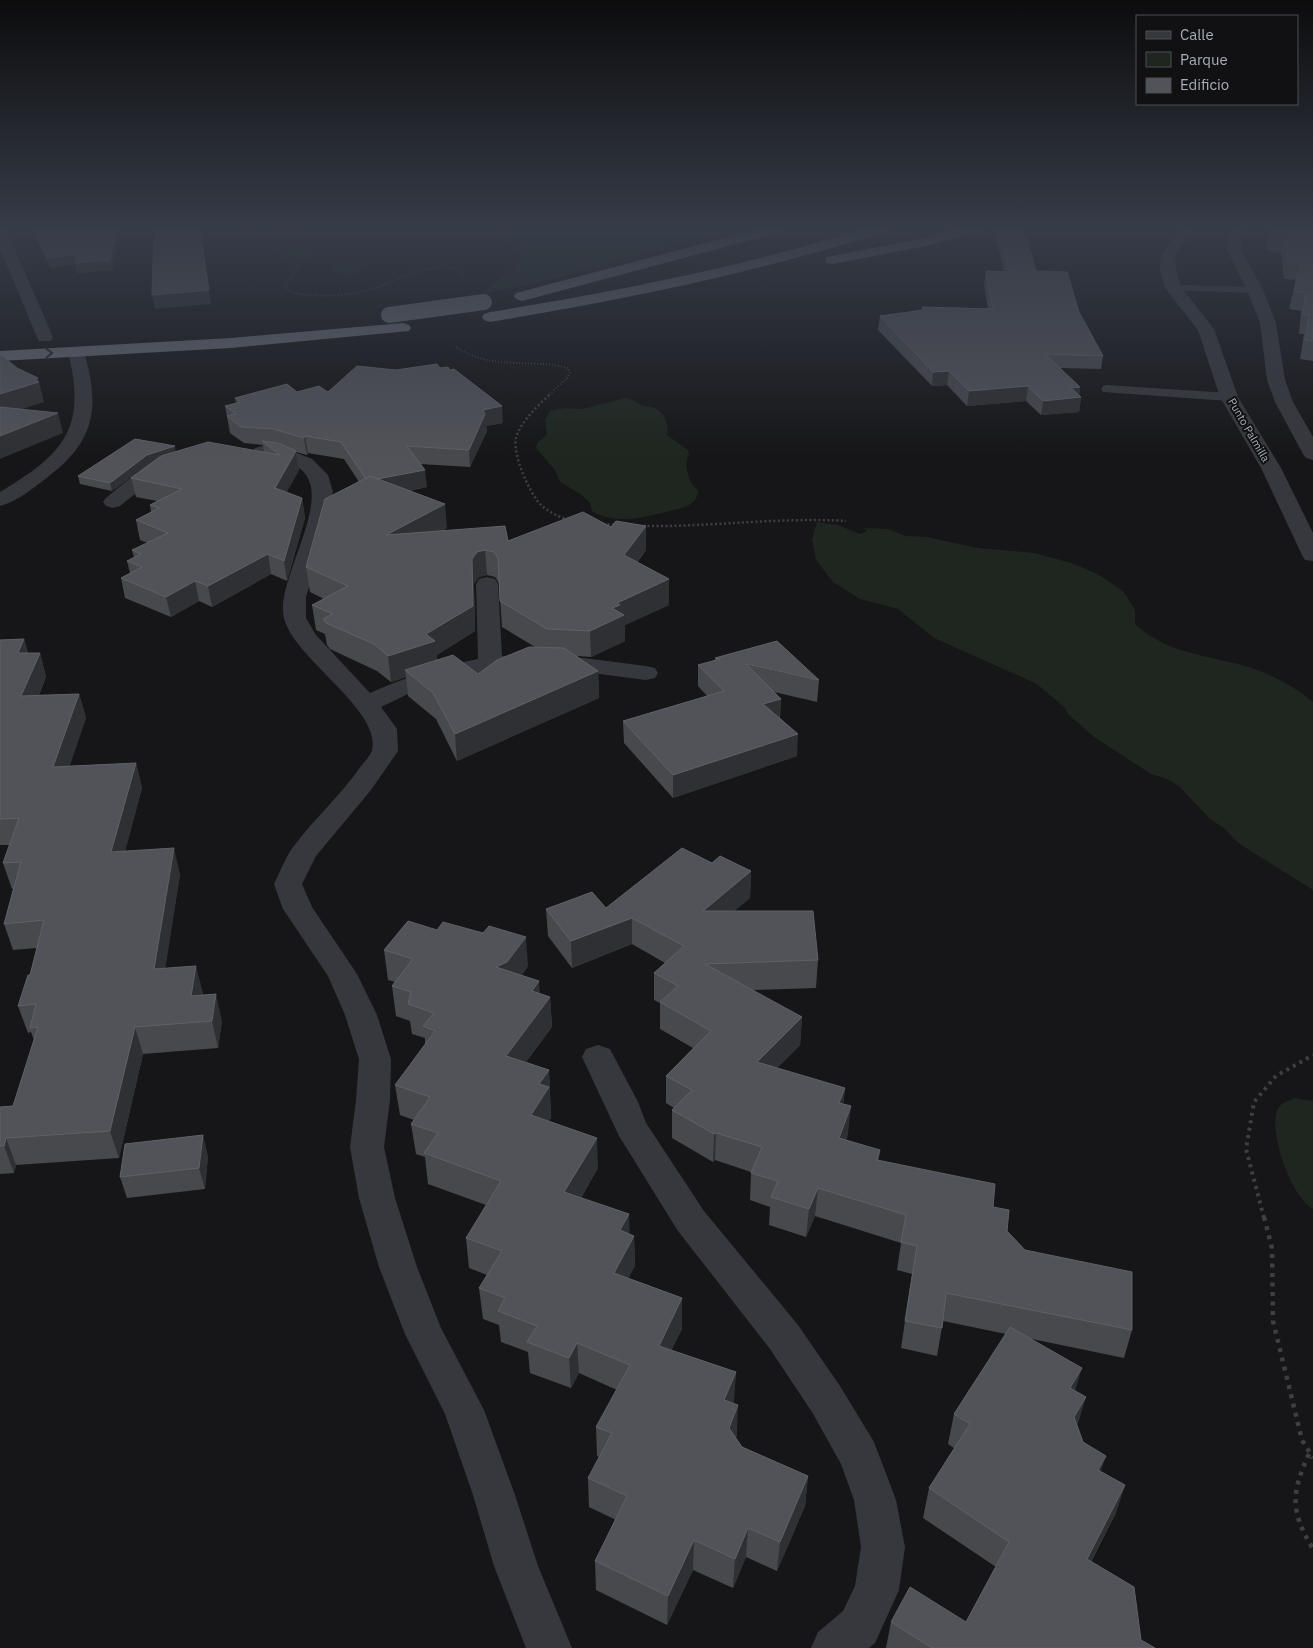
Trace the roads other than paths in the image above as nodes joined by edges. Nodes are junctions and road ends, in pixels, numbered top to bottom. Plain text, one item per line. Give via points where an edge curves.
1 (25, 304) edge
2 (497, 304) edge
3 (534, 304) edge
4 (1186, 304) edge
5 (1260, 304) edge
6 (487, 309) junction
7 (64, 336) dead end
8 (37, 337) joint
9 (79, 344) junction
10 (0, 356) edge
11 (1107, 389) dead end
12 (1229, 397) junction
13 (239, 451) edge
14 (1313, 454) edge
15 (179, 460) edge
16 (0, 500) edge
17 (113, 502) dead end
18 (1313, 555) edge
19 (487, 584) dead end
20 (490, 663) junction
21 (646, 673) dead end
22 (366, 704) junction
23 (598, 1056) dead end
24 (549, 1648) edge
25 (834, 1648) edge

1 - 8 street
2 - 6 highway
3 - 6 highway
4 - 12 street, Punto Palmilla via 1206,329
5 - 14 street via 1268,324 1276,380 1284,402
6 - 9 highway, bridge via 236,327
6 - 9 highway via 403,328 231,343
7 - 8 highway
10 -> 9 highway
9 - 16 street via 85,402 78,434 50,466
11 - 12 lane
12 - 18 street, Punto Palmilla via 1271,468
13 - 22 street via 285,455 305,463 318,475 324,492 295,597 295,618 306,638
15 - 17 street via 157,469
19 - 20 street
20 - 21 street via 584,665
20 - 22 street via 403,687
22 - 24 street via 384,729 385,752 362,784 302,853 288,884 298,909 342,974 375,1058 366,1148 376,1198 424,1334 464,1410 516,1566
23 - 25 street via 632,1127 691,1221 784,1337 860,1456 875,1500 883,1547 877,1590 859,1627

